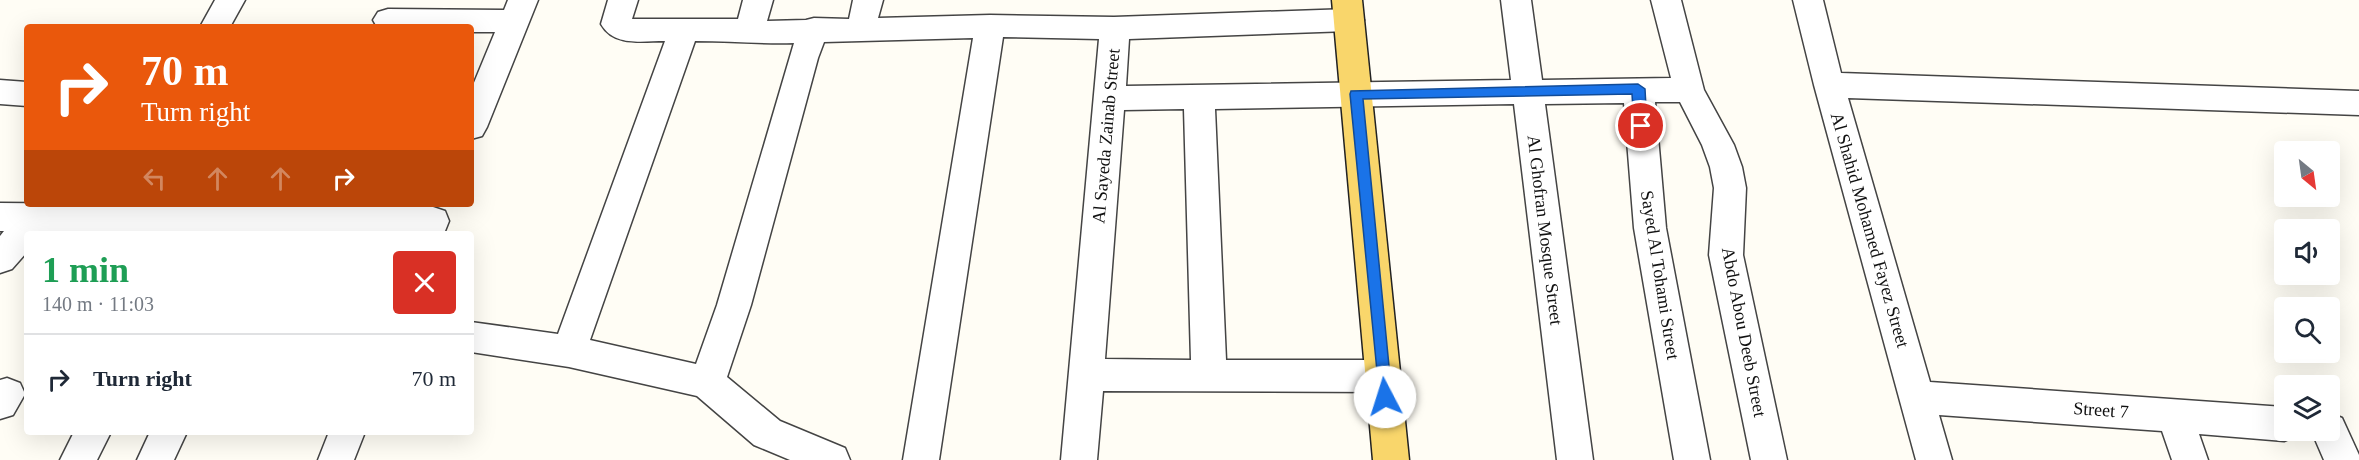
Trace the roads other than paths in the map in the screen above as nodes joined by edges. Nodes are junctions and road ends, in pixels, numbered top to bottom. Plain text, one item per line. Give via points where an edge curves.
1 (230, 0) edge
2 (623, 0) edge
3 (758, 0) edge
4 (1516, 0) edge
5 (1666, 0) edge
6 (1808, 0) edge
7 (1348, 10) edge
8 (518, 11) edge
9 (1164, 12) edge
10 (1027, 13) edge
11 (864, 14) edge
12 (389, 16) edge
13 (217, 24) edge
14 (990, 26) junction
15 (1114, 28) junction
16 (814, 29) junction
17 (684, 30) junction
18 (751, 30) junction
19 (1829, 85) junction
20 (1638, 89) junction
21 (1689, 90) junction
22 (0, 92) edge
23 (1528, 92) junction
24 (24, 94) edge
25 (1356, 94) junction
26 (1199, 97) junction
27 (1109, 98) junction
28 (2359, 103) edge
29 (474, 120) edge
30 (114, 211) edge
31 (0, 217) edge
32 (37, 217) junction
33 (279, 219) edge
34 (433, 220) edge
35 (199, 226) edge
36 (25, 231) edge
37 (24, 232) edge
38 (0, 259) edge
39 (474, 337) edge
40 (569, 351) junction
41 (1085, 375) junction
42 (1209, 376) junction
43 (1383, 376) junction
44 (707, 382) junction
45 (1918, 397) junction
46 (2175, 416) junction
47 (2274, 423) edge
48 (2340, 429) edge
49 (2359, 429) edge
50 (91, 435) edge
51 (168, 435) edge
52 (346, 435) edge
53 (2334, 441) edge
54 (78, 460) edge
55 (155, 460) edge
56 (336, 460) edge
57 (832, 460) edge
58 (921, 460) edge
59 (1079, 460) edge
60 (1391, 460) edge
61 (1575, 460) edge
62 (1692, 460) edge
63 (1768, 460) edge
64 (1934, 460) edge
65 (2190, 460) edge
66 (2343, 460) edge

1 - 13 street
2 - 17 street, Al Sayeda Zainab Street via 616,20 620,29
3 - 18 street
4 - 23 street, Al Ghofran Mosque Street
5 - 21 street, Abdo Abou Deeb Street
6 - 19 street, Al Shahid Mohamed Fayez Street
7 - 9 street
7 - 25 main road
8 - 12 street
8 - 29 street
9 - 15 street
10 - 14 street, Al Sayeda Zainab Street
10 - 15 street, Al Sayeda Zainab Street
11 - 14 street, Al Sayeda Zainab Street
11 - 16 street, Al Sayeda Zainab Street
14 - 58 street
15 - 27 street, Al Sayeda Zainab Street
16 - 18 street, Al Sayeda Zainab Street via 753,33
16 - 44 street via 734,305
17 - 18 street, Al Sayeda Zainab Street
17 - 40 street
19 - 28 street
19 - 45 street, Al Shahid Mohamed Fayez Street
20 - 21 street
20 - 23 street
20 - 62 street, Sayed Al Tohami Street via 1650,228
21 - 63 street, Abdo Abou Deeb Street via 1726,167 1730,188 1726,255
22 - 24 street
23 - 25 street
23 - 61 street, Al Ghofran Mosque Street
25 - 26 street
25 - 43 main road
26 - 27 street
26 - 42 street
27 - 41 street, Al Sayeda Zainab Street
30 - 32 street
30 - 35 street
31 - 32 street
32 - 36 street
33 - 34 street
33 - 35 street
37 - 38 street
39 - 40 street
40 - 44 street
41 - 42 street
41 - 59 street, Al Sayeda Zainab Street
42 - 43 street
43 - 60 main road
44 - 57 street via 767,433
45 - 46 street, Street 7
45 - 64 street, Al Shahid Mohamed Fayez Street
46 - 47 street, Street 7
46 - 65 street
48 - 49 street
50 - 54 street
51 - 55 street
52 - 56 street
53 - 66 street

